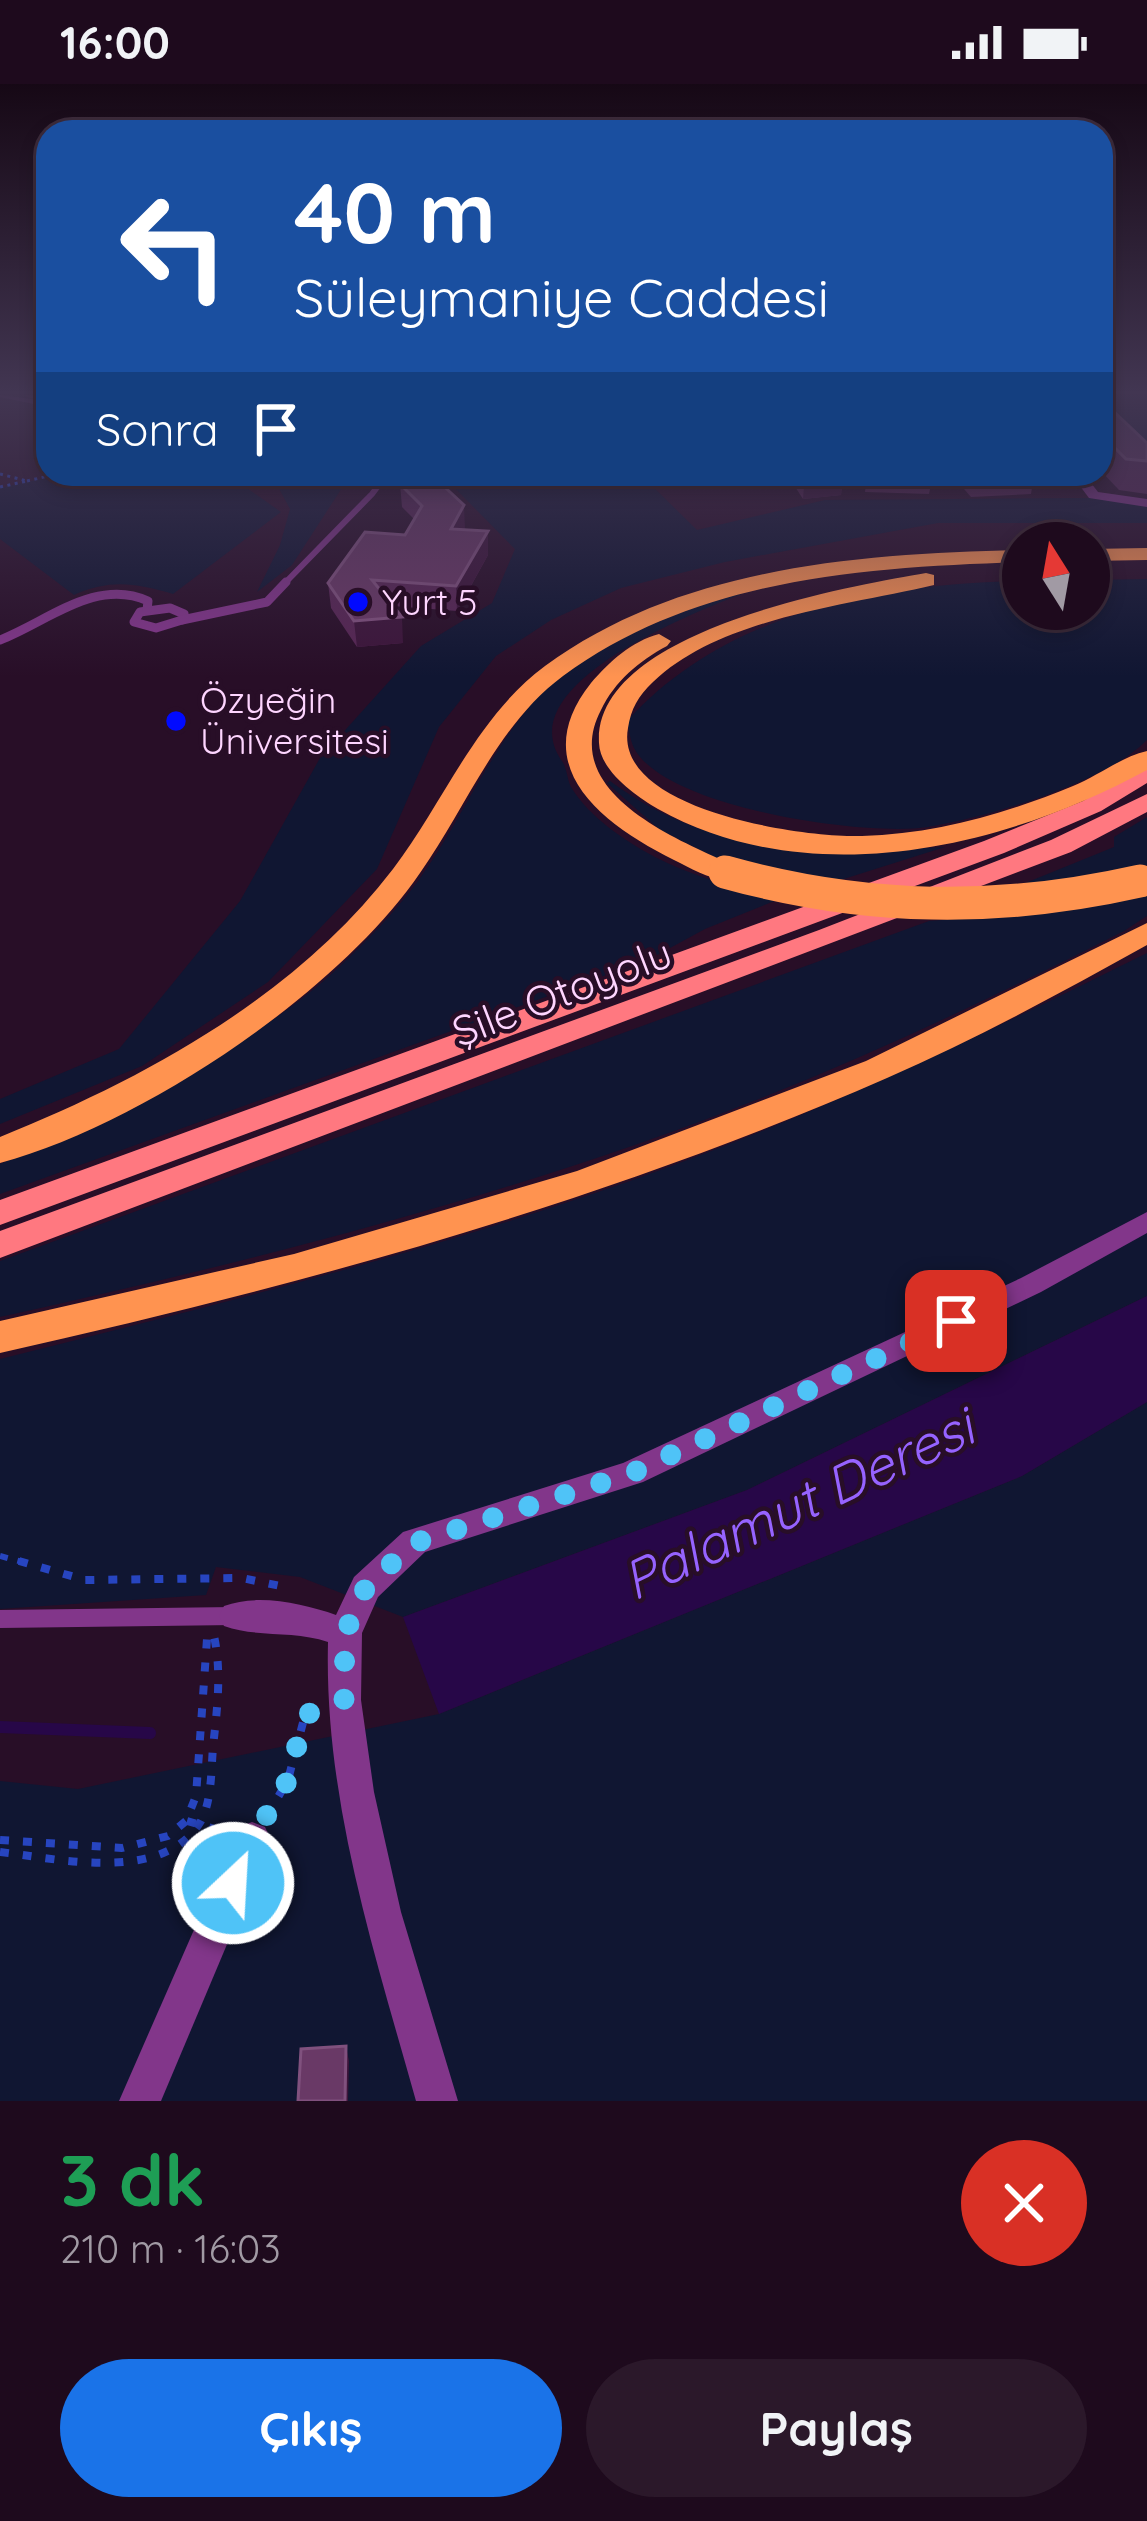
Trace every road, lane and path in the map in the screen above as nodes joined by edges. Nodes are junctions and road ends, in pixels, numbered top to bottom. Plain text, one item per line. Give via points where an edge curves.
1 (376, 489) edge
2 (1089, 489) edge
3 (1147, 503) edge
4 (1147, 557) edge
5 (1110, 558) edge
6 (1002, 559) edge
7 (1002, 561) edge
8 (1147, 573) edge
9 (1110, 574) edge
10 (1002, 577) edge
11 (147, 610) junction
12 (182, 620) junction
13 (0, 640) edge
14 (1147, 759) edge
15 (1147, 772) edge
16 (1147, 802) edge
17 (1143, 880) edge
18 (1147, 932) edge
19 (0, 1150) edge
20 (0, 1213) edge
21 (1147, 1221) edge
22 (0, 1245) edge
23 (0, 1336) edge
24 (0, 1556) edge
25 (294, 1588) dead end
26 (224, 1614) junction
27 (0, 1618) edge
28 (345, 1633) junction
29 (344, 1700) junction
30 (186, 1821) junction
31 (199, 1825) junction
32 (0, 1840) edge
33 (252, 1840) junction
34 (0, 1852) edge
35 (140, 2101) edge
36 (436, 2101) edge

1 - 12 lane via 276,596
2 - 3 street
4 - 5 highway
6 - 19 highway via 914,558 817,571 689,602 612,632 518,706 385,898 315,967 208,1048
7 - 17 highway, bridge via 917,567 760,599 649,646 584,710 575,738 592,785 624,820 725,872 802,892 916,907 1010,906
8 - 9 highway
10 - 14 highway via 874,587 748,621 646,676 622,703 612,744 642,785 698,817 865,845 938,839 1013,820
11 - 12 lane via 176,609
11 - 12 lane via 136,624
11 - 13 lane via 143,596 131,592 97,595
15 - 20 highway, Şile Otoyolu via 1092,806 994,847
16 - 22 highway, Şile Otoyolu via 1061,846 806,945
18 - 23 highway via 870,1071 662,1151 282,1271
21 - 28 street via 1031,1285 632,1473 414,1543 366,1587
24 - 25 path via 85,1580 242,1578
26 - 27 lane
26 - 28 street via 304,1619
26 - 30 path
26 - 31 path
28 - 29 street
29 - 33 path via 305,1715 288,1780
29 - 36 street via 382,1912
30 - 31 path
30 - 32 path via 168,1836 122,1848
31 - 33 path
31 - 34 path via 158,1855 104,1863
33 - 35 street

